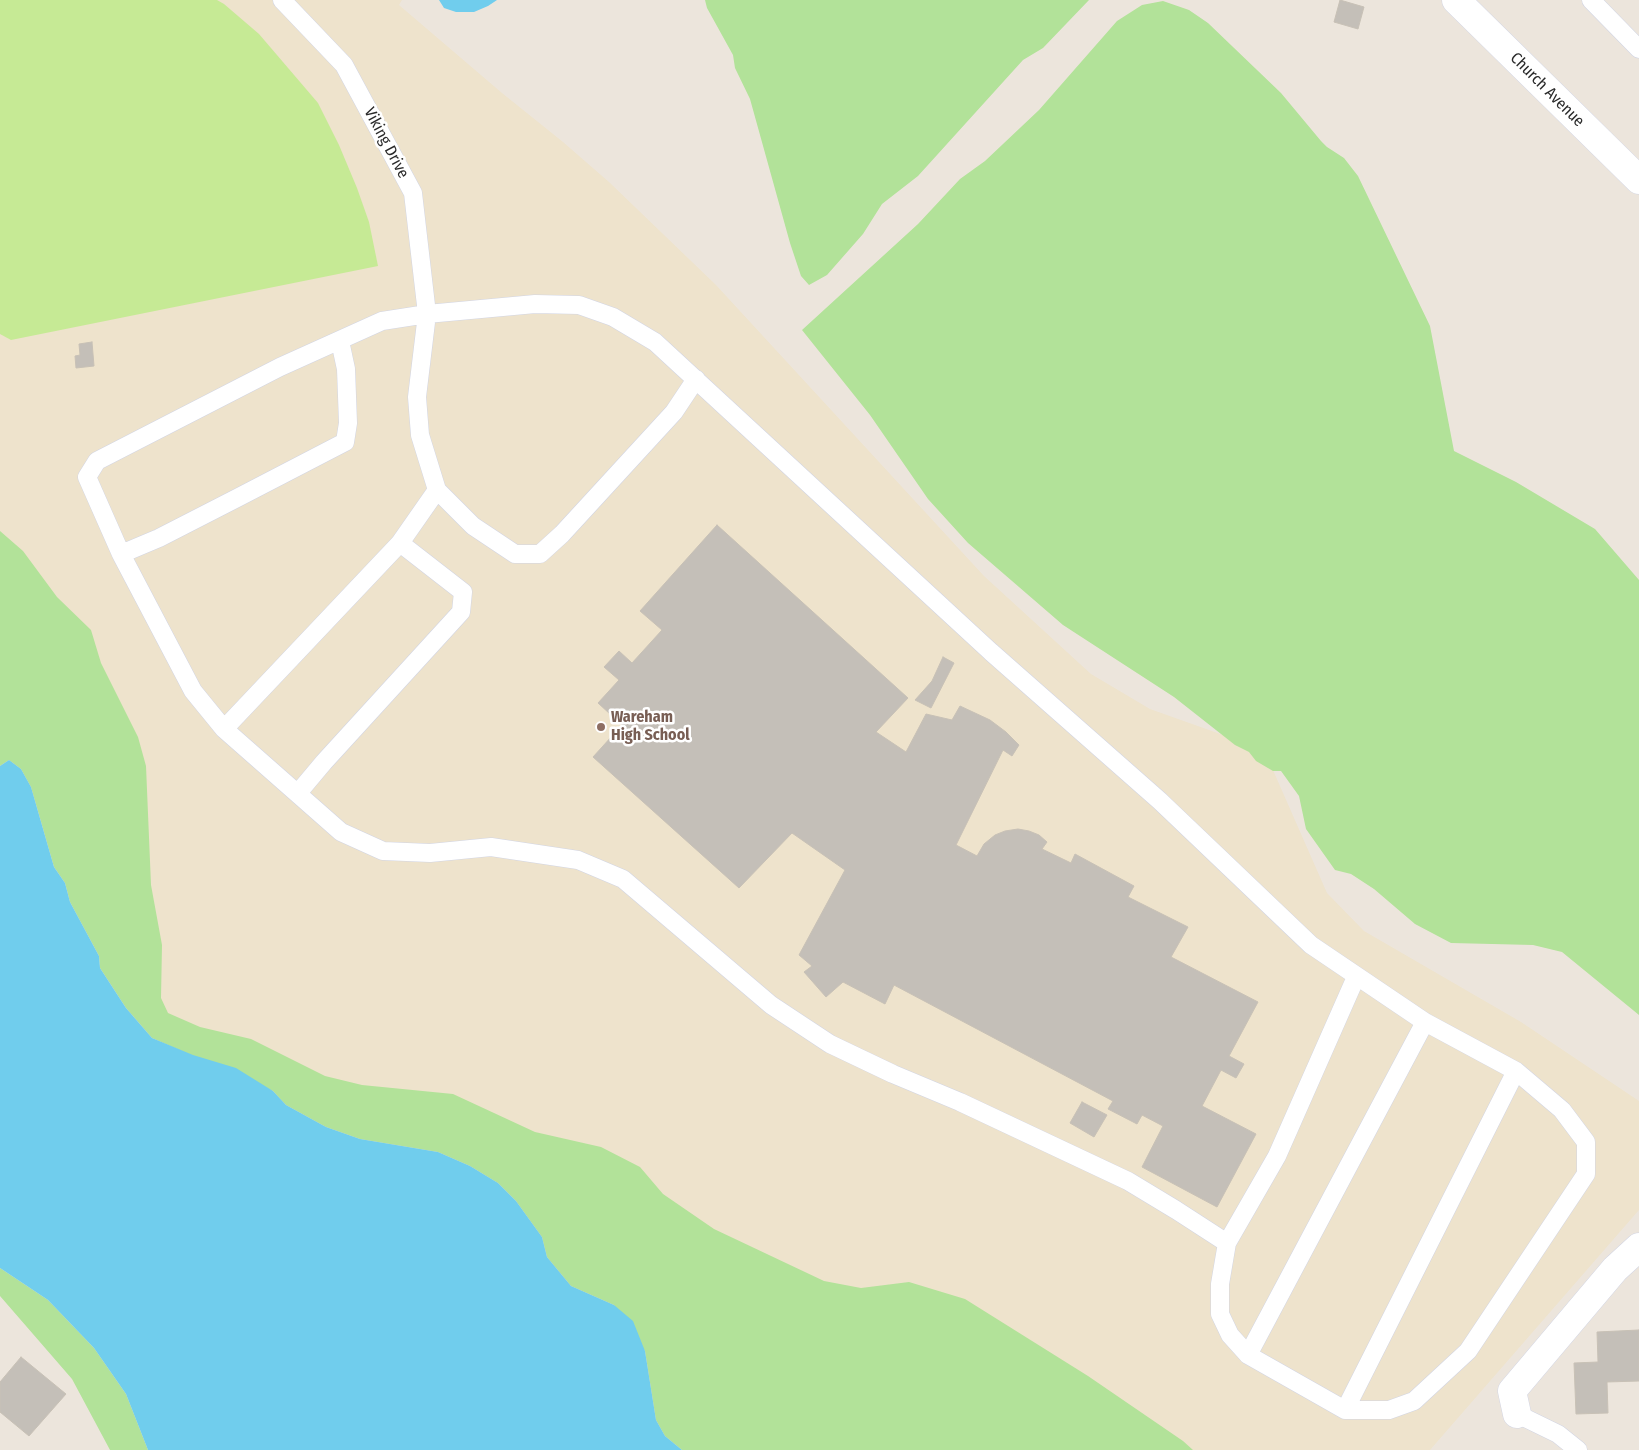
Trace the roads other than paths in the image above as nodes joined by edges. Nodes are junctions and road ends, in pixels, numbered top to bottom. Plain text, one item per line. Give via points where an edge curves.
1 (282, 0) edge
2 (1456, 0) edge
3 (1591, 0) edge
4 (1639, 49) edge
5 (1639, 180) edge
6 (427, 314) junction
7 (340, 341) junction
8 (696, 379) junction
9 (437, 490) junction
10 (400, 543) junction
11 (121, 554) junction
12 (224, 729) junction
13 (298, 792) junction
14 (1356, 977) junction
15 (1424, 1022) junction
16 (1516, 1071) junction
17 (1227, 1244) junction
18 (1639, 1247) edge
19 (1248, 1355) junction
20 (1345, 1410) junction
21 (1517, 1414) joint
22 (1578, 1450) edge

1 - 6 lane, Viking Drive via 344,65 413,193
2 - 5 street, Church Avenue
3 - 4 lane
6 - 7 lane via 382,321
6 - 8 lane via 535,304 579,306 613,317 655,342
6 - 9 lane, Viking Drive via 416,397 420,435
7 - 11 lane via 346,370 348,423 345,442 159,538
7 - 11 lane via 98,461 87,477
8 - 9 lane via 674,412 540,554 515,554 473,526
8 - 14 lane via 992,652 1160,801 1311,945
9 - 10 lane
10 - 12 lane
10 - 13 lane via 463,592 461,612
11 - 12 lane via 193,691
12 - 13 lane
13 - 17 lane via 341,832 383,851 430,853 491,847 578,860 623,879 771,1005 830,1044 1128,1182
14 - 15 lane
14 - 17 lane via 1278,1156
15 - 16 lane
15 - 19 lane
16 - 20 lane
16 - 20 lane via 1562,1110 1586,1142 1586,1174 1468,1351 1414,1401 1388,1410
17 - 19 lane via 1220,1284 1220,1314 1230,1335
18 - 21 street via 1609,1276 1512,1391
19 - 20 lane
21 - 22 lane via 1558,1434

